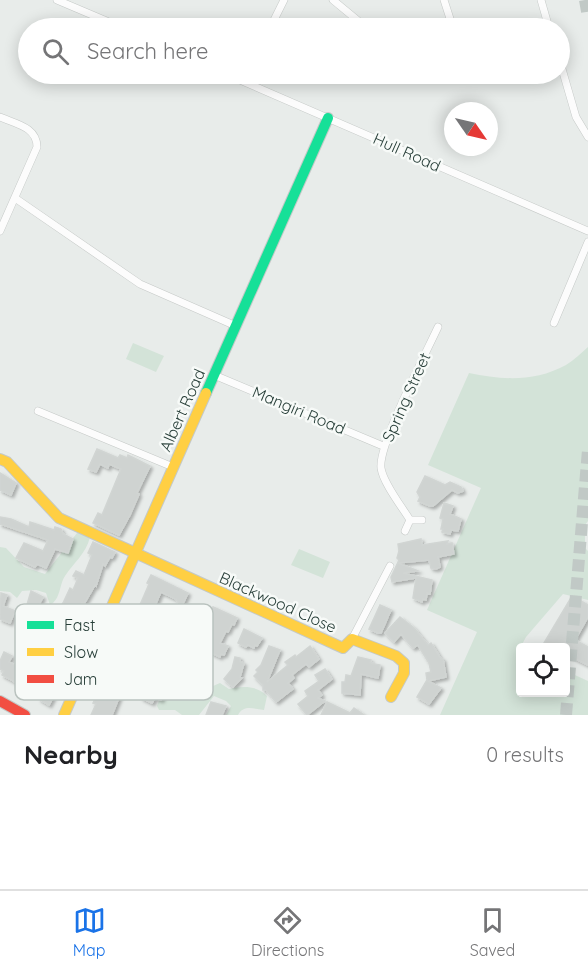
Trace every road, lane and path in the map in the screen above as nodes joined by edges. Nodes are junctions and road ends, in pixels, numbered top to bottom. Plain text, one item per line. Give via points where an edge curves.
1 (57, 0) edge
2 (283, 0) edge
3 (333, 0) edge
4 (444, 0) edge
5 (541, 0) edge
6 (99, 18) edge
7 (275, 18) edge
8 (355, 18) edge
9 (450, 18) edge
10 (546, 18) edge
11 (251, 84) edge
12 (566, 84) edge
13 (0, 117) edge
14 (328, 118) junction
15 (588, 137) edge
16 (15, 198) junction
17 (0, 231) edge
18 (588, 231) edge
19 (588, 242) edge
20 (554, 323) dead end
21 (236, 326) junction
22 (438, 327) dead end
23 (214, 375) junction
24 (38, 411) dead end
25 (383, 446) junction
26 (0, 459) edge
27 (173, 467) junction
28 (410, 520) junction
29 (422, 520) dead end
30 (405, 531) dead end
31 (135, 554) junction
32 (390, 566) dead end
33 (113, 604) edge
34 (352, 639) junction
35 (391, 697) dead end
36 (71, 700) edge
37 (0, 701) edge
38 (25, 715) edge
39 (64, 715) edge

1 - 6 street
2 - 7 street
3 - 8 street
4 - 9 street
5 - 10 street
11 - 14 street, Hull Road
12 - 15 street via 576,117
13 - 16 street via 32,131 37,138 37,147
14 - 18 street, Hull Road
14 - 21 street, Albert Road
16 - 17 street
16 - 21 street via 140,284
19 - 20 street
21 - 23 street, Albert Road
22 - 25 street, Spring Street
23 - 25 street, Mangiri Road
23 - 27 street, Albert Road
24 - 27 street
25 - 28 street, Spring Street via 381,468
26 - 31 street via 59,518
27 - 31 street, Albert Road
28 - 29 street
28 - 30 street
31 - 33 street, Albert Road
31 - 34 street, Blackwood Close via 343,648
32 - 34 street
34 - 35 street, Blackwood Close via 396,656 404,663 404,673
36 - 39 street, Albert Road
37 - 38 street

